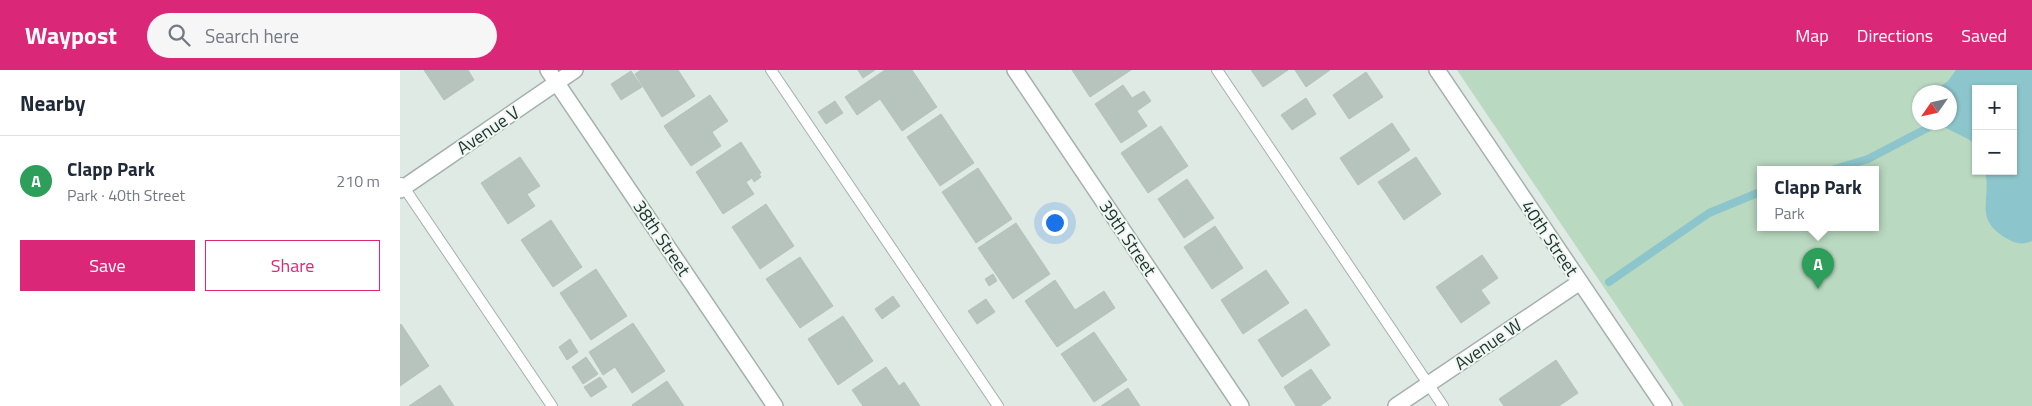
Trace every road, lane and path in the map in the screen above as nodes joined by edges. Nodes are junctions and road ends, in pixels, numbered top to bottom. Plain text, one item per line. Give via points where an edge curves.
1 (575, 70) edge
2 (771, 70) edge
3 (1015, 70) edge
4 (1217, 70) edge
5 (1437, 70) edge
6 (553, 76) edge
7 (401, 186) edge
8 (1580, 282) junction
9 (1428, 384) junction
10 (552, 406) edge
11 (775, 406) edge
12 (998, 406) edge
13 (1241, 406) edge
14 (1396, 406) edge
15 (1442, 406) edge
16 (1664, 406) edge

1 - 6 street, Avenue V
2 - 12 lane
3 - 13 street, 39th Street
4 - 9 lane
5 - 8 street, 40th Street
6 - 7 street, Avenue V
6 - 11 street, 38th Street
7 - 10 lane
8 - 9 street, Avenue W
8 - 16 street, 40th Street
9 - 14 street, Avenue W
9 - 15 lane

